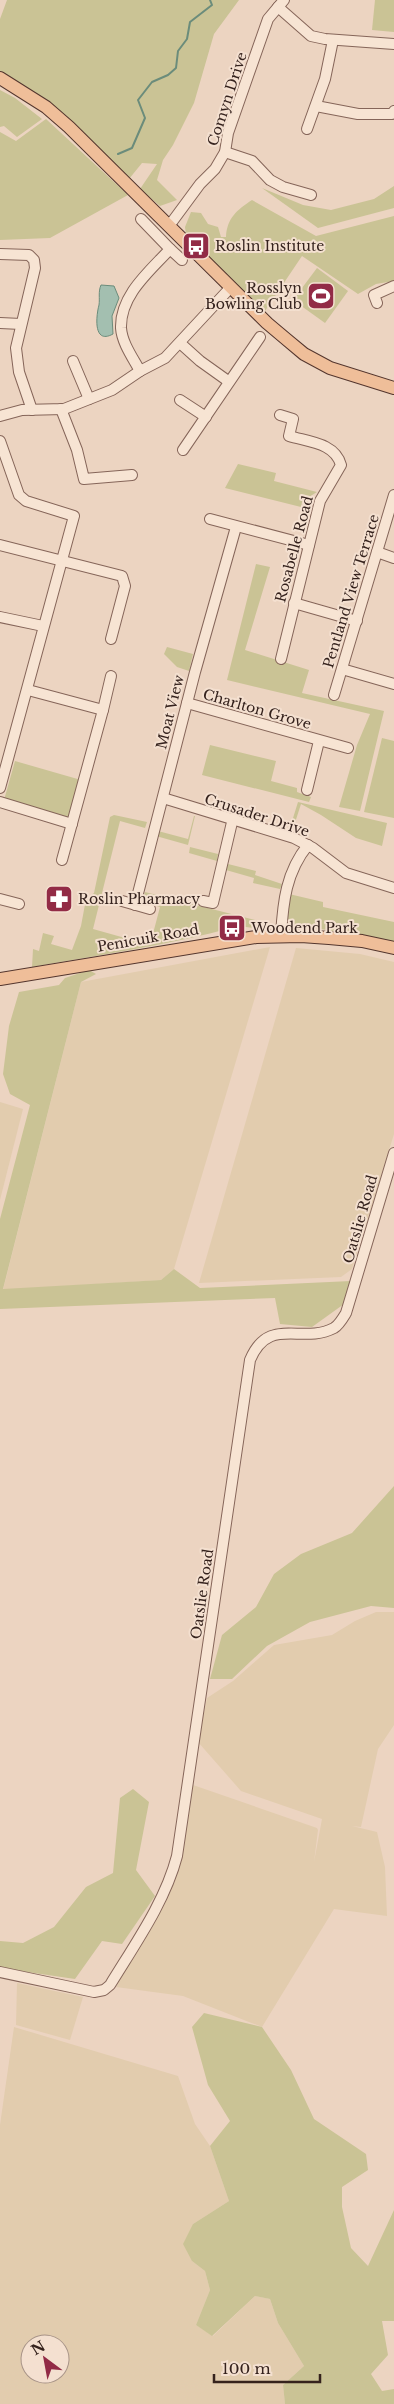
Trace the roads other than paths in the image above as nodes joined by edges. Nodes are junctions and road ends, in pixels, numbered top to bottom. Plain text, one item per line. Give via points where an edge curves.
1 (281, 4) edge
2 (332, 40) junction
3 (394, 44) edge
4 (0, 78) edge
5 (316, 106) junction
6 (394, 111) edge
7 (307, 130) dead end
8 (225, 152) junction
9 (311, 195) dead end
10 (141, 220) dead end
11 (169, 226) junction
12 (170, 249) junction
13 (0, 254) edge
14 (182, 260) dead end
15 (394, 286) edge
16 (231, 287) junction
17 (377, 303) dead end
18 (0, 323) edge
19 (21, 324) junction
20 (260, 337) dead end
21 (180, 343) junction
22 (73, 361) dead end
23 (140, 371) junction
24 (228, 381) junction
25 (394, 388) edge
26 (89, 399) junction
27 (180, 400) dead end
28 (61, 409) junction
29 (32, 410) junction
30 (280, 415) dead end
31 (0, 416) edge
32 (206, 417) junction
33 (0, 441) edge
34 (183, 450) dead end
35 (132, 475) dead end
36 (394, 494) edge
37 (210, 519) dead end
38 (236, 527) junction
39 (0, 545) edge
40 (309, 545) junction
41 (377, 552) junction
42 (394, 558) edge
43 (63, 559) junction
44 (294, 603) junction
45 (0, 617) edge
46 (357, 621) junction
47 (43, 626) junction
48 (111, 639) dead end
49 (280, 659) dead end
50 (342, 669) junction
51 (111, 676) dead end
52 (394, 684) edge
53 (28, 690) junction
54 (334, 695) dead end
55 (187, 703) junction
56 (103, 710) junction
57 (319, 741) junction
58 (348, 748) dead end
59 (306, 786) dead end
60 (0, 788) edge
61 (163, 798) junction
62 (0, 802) edge
63 (233, 818) junction
64 (72, 824) junction
65 (308, 845) junction
66 (62, 860) dead end
67 (394, 888) edge
68 (122, 901) dead end
69 (203, 901) dead end
70 (135, 905) junction
71 (150, 909) dead end
72 (281, 935) junction
73 (394, 948) edge
74 (0, 979) edge
75 (394, 1153) edge
76 (0, 1972) edge

1 - 2 street via 310,36
1 - 8 street, Comyn Drive via 268,19 228,133
2 - 3 street
2 - 5 street
4 - 11 main road via 25,92 61,120
5 - 6 street via 358,114 392,114
5 - 7 street
8 - 9 street via 252,162 270,180 283,187
8 - 11 street, Comyn Drive
10 - 12 street
11 - 16 main road
12 - 14 street
12 - 23 street via 137,284 124,311 121,328 124,340
13 - 19 street via 29,255 34,260 35,268
15 - 17 street via 374,295
16 - 21 street
16 - 25 main road via 304,354 321,364
18 - 19 street
19 - 29 street via 16,348 19,372
20 - 24 street
21 - 23 street via 165,358
21 - 24 street
22 - 26 street
23 - 26 street via 112,390
24 - 32 street
26 - 28 street
27 - 32 street
28 - 29 street
28 - 35 street via 84,479
29 - 31 street
30 - 40 street, Rosabelle Road via 293,419 289,436 330,448 341,465 323,492
32 - 34 street
33 - 43 street via 19,494 26,501 74,516
36 - 41 street, Pentland View Terrace
37 - 38 street
38 - 40 street
38 - 55 street, Moat View
39 - 43 street
40 - 44 street, Rosabelle Road
41 - 42 street
41 - 46 street, Pentland View Terrace
43 - 47 street
43 - 48 street via 124,578 126,586
44 - 46 street
44 - 49 street, Rosabelle Road via 279,647
45 - 47 street
46 - 50 street, Pentland View Terrace
47 - 53 street
50 - 52 street
50 - 54 street, Pentland View Terrace
51 - 56 street
53 - 56 street
53 - 60 street
55 - 57 street, Charlton Grove
55 - 61 street, Moat View
56 - 64 street
57 - 58 street, Charlton Grove
57 - 59 street, Charlton Grove
61 - 63 street, Crusader Drive
61 - 70 street, Moat View
62 - 64 street
63 - 65 street, Crusader Drive
63 - 69 street via 213,903
64 - 66 street
65 - 67 street, Crusader Drive via 346,873
65 - 72 street via 294,867 286,889
68 - 70 street
70 - 71 street
72 - 73 main road, Penicuik Road via 362,941
72 - 74 main road, Penicuik Road via 224,941
75 - 76 street, Oatslie Road via 346,1313 336,1328 265,1338 256,1346 250,1360 177,1856 163,1893 133,1949 104,1990 94,1992

